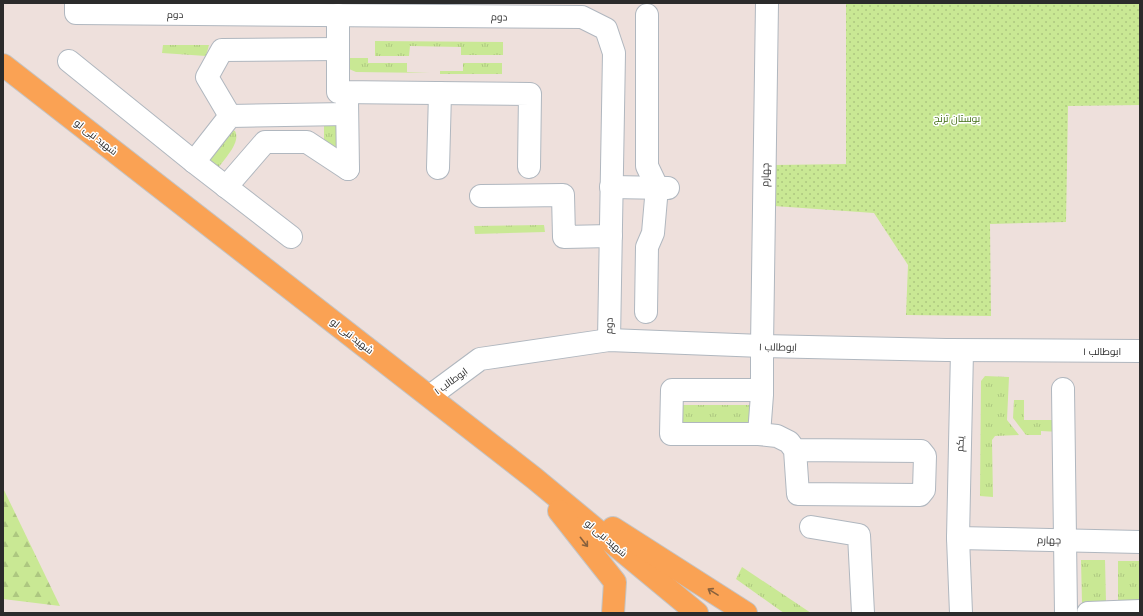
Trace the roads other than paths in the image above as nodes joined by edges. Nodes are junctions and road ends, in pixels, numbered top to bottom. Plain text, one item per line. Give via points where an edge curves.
1 (768, 3) edge
2 (76, 8) edge
3 (439, 9) edge
4 (325, 11) edge
5 (647, 15) dead end
6 (338, 48) junction
7 (69, 61) dead end
8 (3, 65) edge
9 (347, 92) junction
10 (440, 93) junction
11 (347, 114) junction
12 (230, 116) junction
13 (194, 162) junction
14 (529, 167) dead end
15 (438, 168) dead end
16 (226, 187) junction
17 (612, 187) junction
18 (662, 188) junction
19 (482, 196) dead end
20 (611, 236) junction
21 (291, 237) dead end
22 (646, 312) dead end
23 (609, 340) junction
24 (762, 346) junction
25 (962, 351) junction
26 (1140, 351) edge
27 (1063, 389) dead end
28 (762, 390) junction
29 (430, 396) junction
30 (759, 434) junction
31 (795, 450) junction
32 (534, 478) junction
33 (811, 527) dead end
34 (958, 538) junction
35 (1064, 540) junction
36 (1140, 542) edge
37 (1140, 611) edge
38 (613, 613) edge
39 (697, 613) edge
40 (746, 613) edge
41 (863, 613) edge
42 (961, 613) edge
43 (1066, 613) edge
44 (1088, 613) edge

1 - 24 street, چهارم
2 - 4 street, دوم
3 - 4 street, دوم
3 - 17 street, دوم via 582,17 606,29 614,53
4 - 6 street
5 - 18 street via 647,166
6 - 9 street via 338,92
6 - 12 street via 222,50 207,77
7 - 13 street
8 - 29 main road, شهید نبی لو
9 - 10 street
9 - 11 street
10 - 14 street via 530,94
10 - 15 street
11 - 12 street
11 - 16 street via 348,169 308,142 265,142
12 - 13 street
13 - 16 street
16 - 21 street
17 - 18 street
17 - 20 street, دوم
18 - 22 street via 653,233 647,247
19 - 20 street via 563,196 564,237
20 - 23 street, دوم
23 - 24 street, ابوطالب ۱
23 - 29 street, ابوطالب ۱ via 480,359
24 - 25 street, ابوطالب ۱
24 - 28 street, چهارم
25 - 26 street, ابوطالب ۱
25 - 34 street, یکم
27 - 35 street
28 - 30 street, چهارم
28 - 30 street via 672,390 671,434
29 - 32 main road, شهید نبی لو
30 - 31 street via 777,436 789,442
31 - 31 street via 798,494 920,494 924,490 925,456 921,451
32 -> 38 main road via 615,582
32 - 39 main road, شهید نبی لو
40 -> 32 main road
33 - 41 street via 859,535
34 - 35 street, چهارم
34 - 42 street, یکم
35 - 36 street, چهارم
35 - 43 street
37 - 44 street

